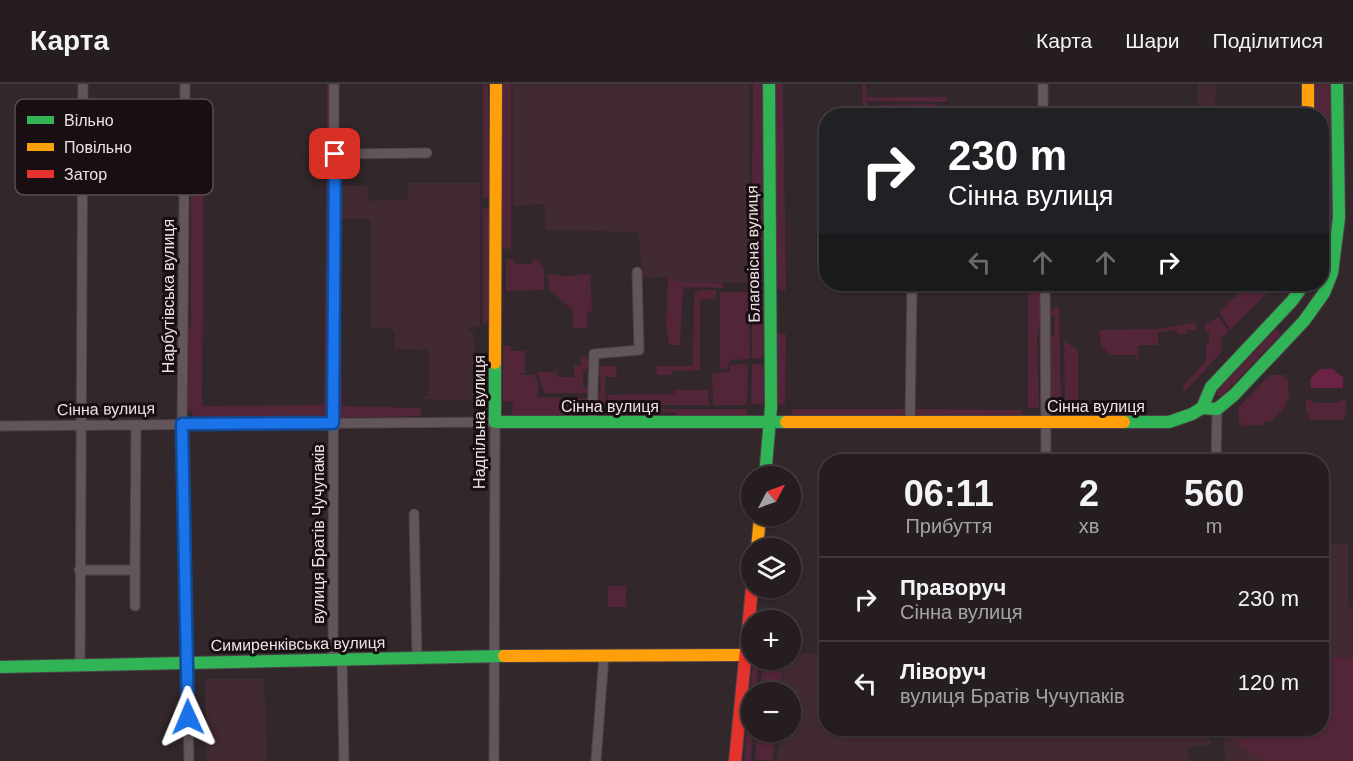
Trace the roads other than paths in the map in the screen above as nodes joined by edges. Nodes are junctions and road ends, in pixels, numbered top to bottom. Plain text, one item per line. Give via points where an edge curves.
1 (83, 84) edge
2 (185, 84) edge
3 (334, 84) edge
4 (495, 84) edge
5 (769, 84) edge
6 (1043, 84) edge
7 (1308, 84) edge
8 (1337, 84) edge
9 (83, 99) edge
10 (185, 99) edge
11 (1043, 108) edge
12 (1308, 108) edge
13 (426, 153) dead end
14 (335, 154) junction
15 (82, 195) edge
16 (184, 195) edge
17 (1329, 268) edge
18 (637, 272) dead end
19 (912, 291) edge
20 (1045, 291) edge
21 (1299, 291) edge
22 (1324, 291) edge
23 (1203, 408) junction
24 (1217, 409) junction
25 (495, 422) junction
26 (592, 422) junction
27 (1046, 422) junction
28 (333, 423) junction
29 (771, 423) junction
30 (909, 423) junction
31 (182, 424) junction
32 (80, 425) junction
33 (136, 425) junction
34 (0, 426) edge
35 (1046, 454) edge
36 (1216, 454) edge
37 (766, 466) edge
38 (414, 514) dead end
39 (79, 570) junction
40 (135, 570) junction
41 (135, 606) dead end
42 (604, 655) junction
43 (741, 655) edge
44 (417, 657) junction
45 (494, 657) junction
46 (337, 660) junction
47 (186, 663) junction
48 (80, 664) junction
49 (0, 667) edge
50 (744, 670) edge
51 (189, 761) edge
52 (344, 761) edge
53 (494, 761) edge
54 (596, 761) edge
55 (735, 761) edge

1 - 9 street
2 - 10 street, Нарбутівська вулиця
3 - 14 street, вулиця Братів Чучупаків
4 - 25 main road, Надпільна вулиця
5 - 29 main road, Благовісна вулиця
6 - 11 street
7 - 12 main road
8 - 17 main road via 1339,218 1336,254
13 - 14 street
14 - 28 street, вулиця Братів Чучупаків
15 - 32 street
16 - 31 street, Нарбутівська вулиця
18 - 26 street via 639,350 594,354
19 - 30 street
20 - 27 street
21 - 23 main road via 1211,387
22 - 24 main road via 1305,321
23 - 24 main road, Сінна вулиця
23 - 27 main road, Сінна вулиця via 1169,422
24 - 36 street
25 - 26 main road, Сінна вулиця
25 - 28 street, Сінна вулиця
25 - 45 street, Надпільна вулиця
26 - 29 main road, Сінна вулиця
27 - 30 main road, Сінна вулиця
27 - 35 street
28 - 31 street, Сінна вулиця
28 - 46 street, вулиця Братів Чучупаків
29 - 30 main road, Сінна вулиця
29 - 37 main road, Благовісна вулиця
31 - 33 street, Сінна вулиця
31 - 47 street, Нарбутівська вулиця
32 - 33 street, Сінна вулиця
32 - 34 street, Сінна вулиця
32 - 39 street
33 - 40 street
38 - 44 street
39 - 40 street
39 - 48 street
40 - 41 street
42 - 43 main road, Симиренківська вулиця
42 - 45 main road, Симиренківська вулиця
42 - 54 street
44 - 45 main road, Симиренківська вулиця
44 - 46 main road, Симиренківська вулиця
45 - 53 street, Надпільна вулиця
46 - 47 main road, Симиренківська вулиця
46 - 52 street, вулиця Братів Чучупаків
47 - 48 main road, Симиренківська вулиця
47 - 51 street, Нарбутівська вулиця
48 - 49 main road, Симиренківська вулиця
50 - 55 main road

